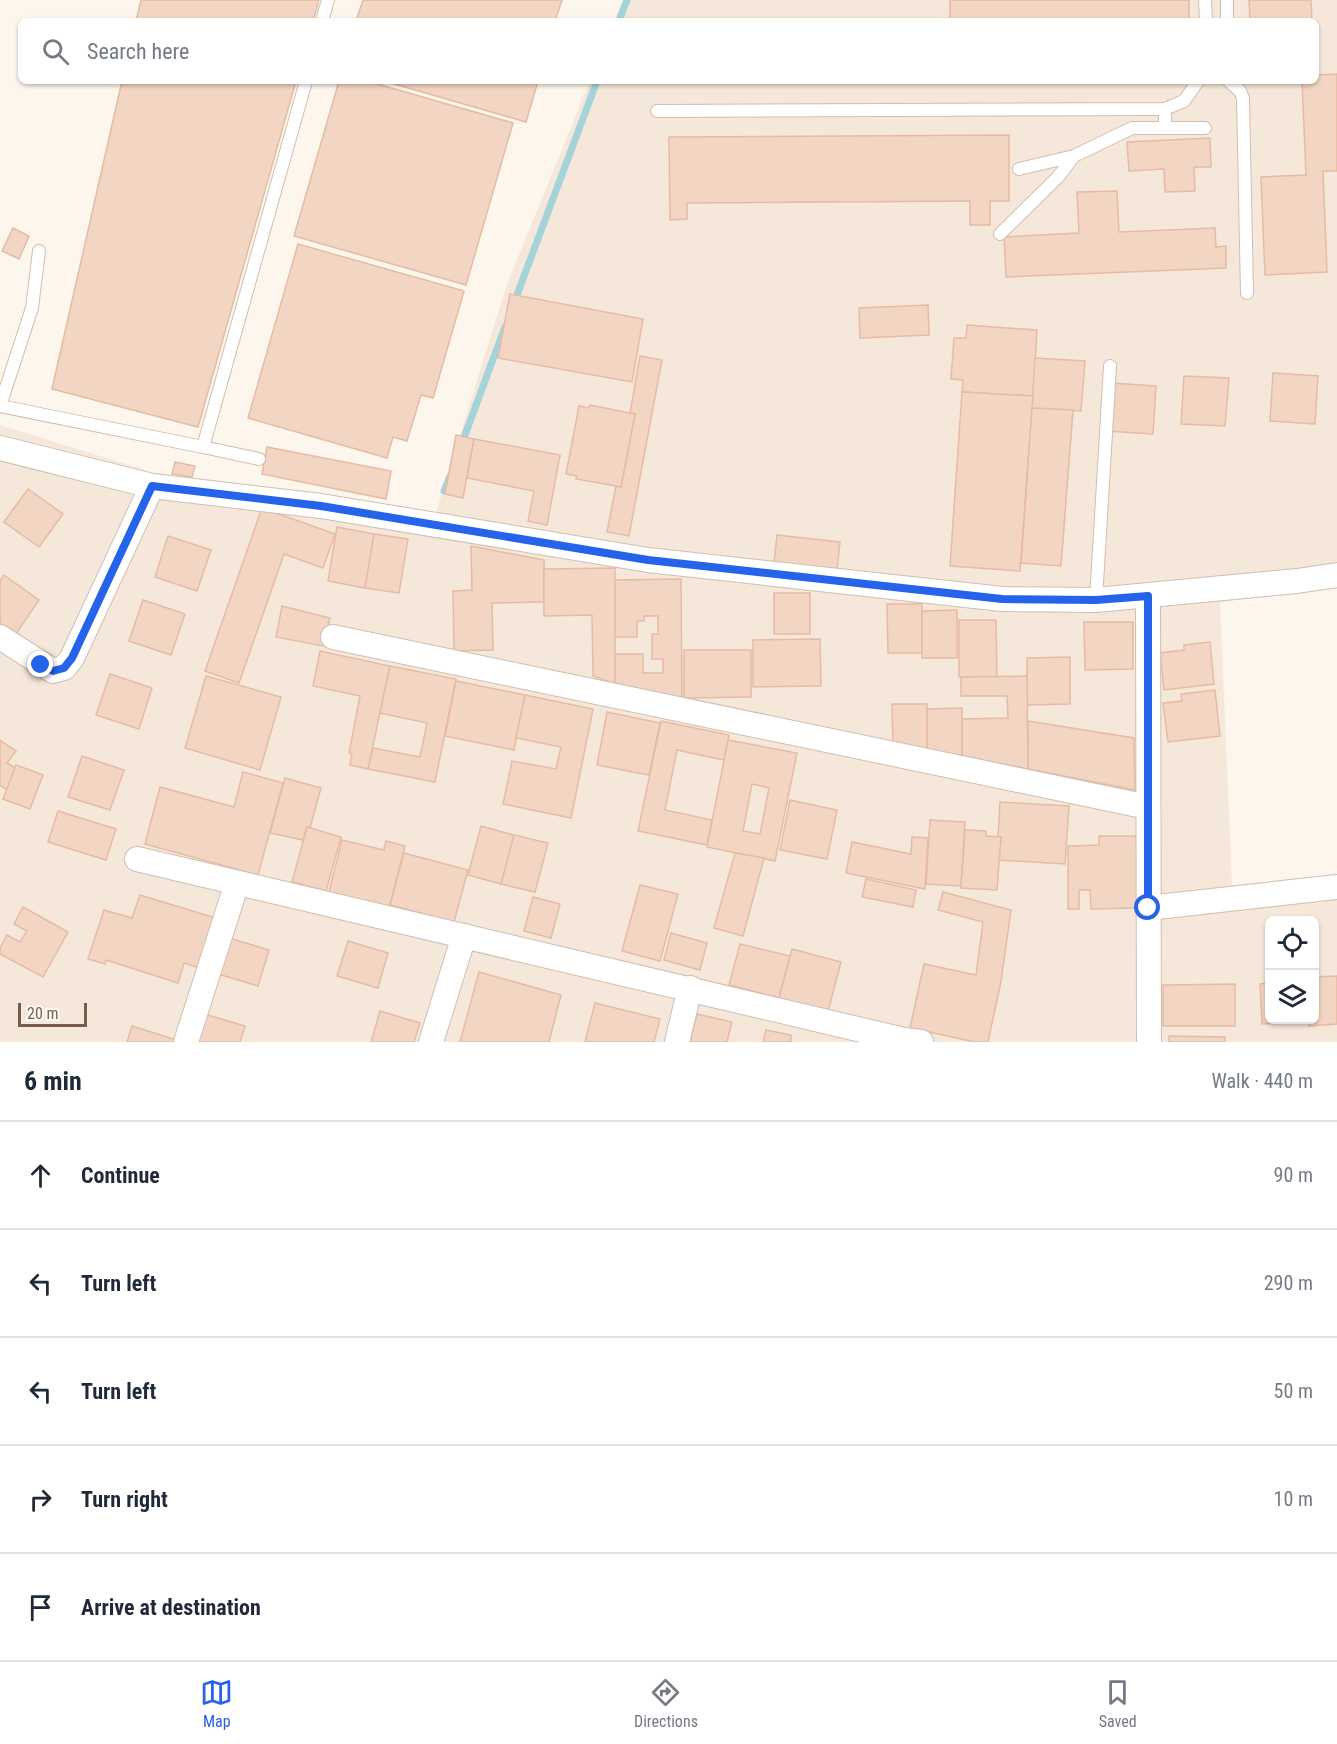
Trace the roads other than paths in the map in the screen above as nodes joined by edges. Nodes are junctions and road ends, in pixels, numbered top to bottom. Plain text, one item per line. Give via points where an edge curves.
1 (328, 0) edge
2 (1205, 0) edge
3 (1227, 0) edge
4 (323, 18) edge
5 (1206, 18) edge
6 (1227, 18) edge
7 (305, 84) edge
8 (1196, 84) edge
9 (1232, 84) edge
10 (1165, 109) junction
11 (657, 111) dead end
12 (1165, 128) junction
13 (1205, 128) dead end
14 (1074, 156) junction
15 (1019, 169) dead end
16 (1000, 234) dead end
17 (39, 251) dead end
18 (1247, 293) dead end
19 (1110, 366) dead end
20 (0, 406) edge
21 (203, 447) junction
22 (0, 448) edge
23 (259, 459) dead end
24 (152, 486) junction
25 (1337, 574) edge
26 (1148, 596) junction
27 (1096, 600) junction
28 (333, 637) dead end
29 (0, 638) edge
30 (1148, 807) junction
31 (137, 859) dead end
32 (237, 883) junction
33 (1337, 887) edge
34 (1148, 908) junction
35 (464, 936) junction
36 (690, 988) junction
37 (910, 1041) edge
38 (186, 1042) edge
39 (431, 1042) edge
40 (677, 1042) edge
41 (1149, 1042) edge

1 - 4 lane
2 - 5 lane
3 - 6 lane
7 - 21 lane
8 - 10 lane via 1184,100
9 - 18 lane via 1243,98
10 - 11 lane
10 - 12 lane
12 - 13 lane
12 - 14 lane via 1132,128
14 - 15 lane
14 - 16 lane
17 - 20 lane via 32,308
19 - 27 lane
20 - 21 lane
21 - 23 lane
22 - 24 street
24 - 27 street via 321,506 648,560 1002,599
24 - 29 street via 64,668 53,671
25 - 26 street
26 - 27 street
26 - 30 street
28 - 30 street
30 - 34 street
31 - 32 street
32 - 35 street
32 - 38 street
33 - 34 street
34 - 41 street
35 - 36 street
35 - 39 street
36 - 37 street
36 - 40 street

